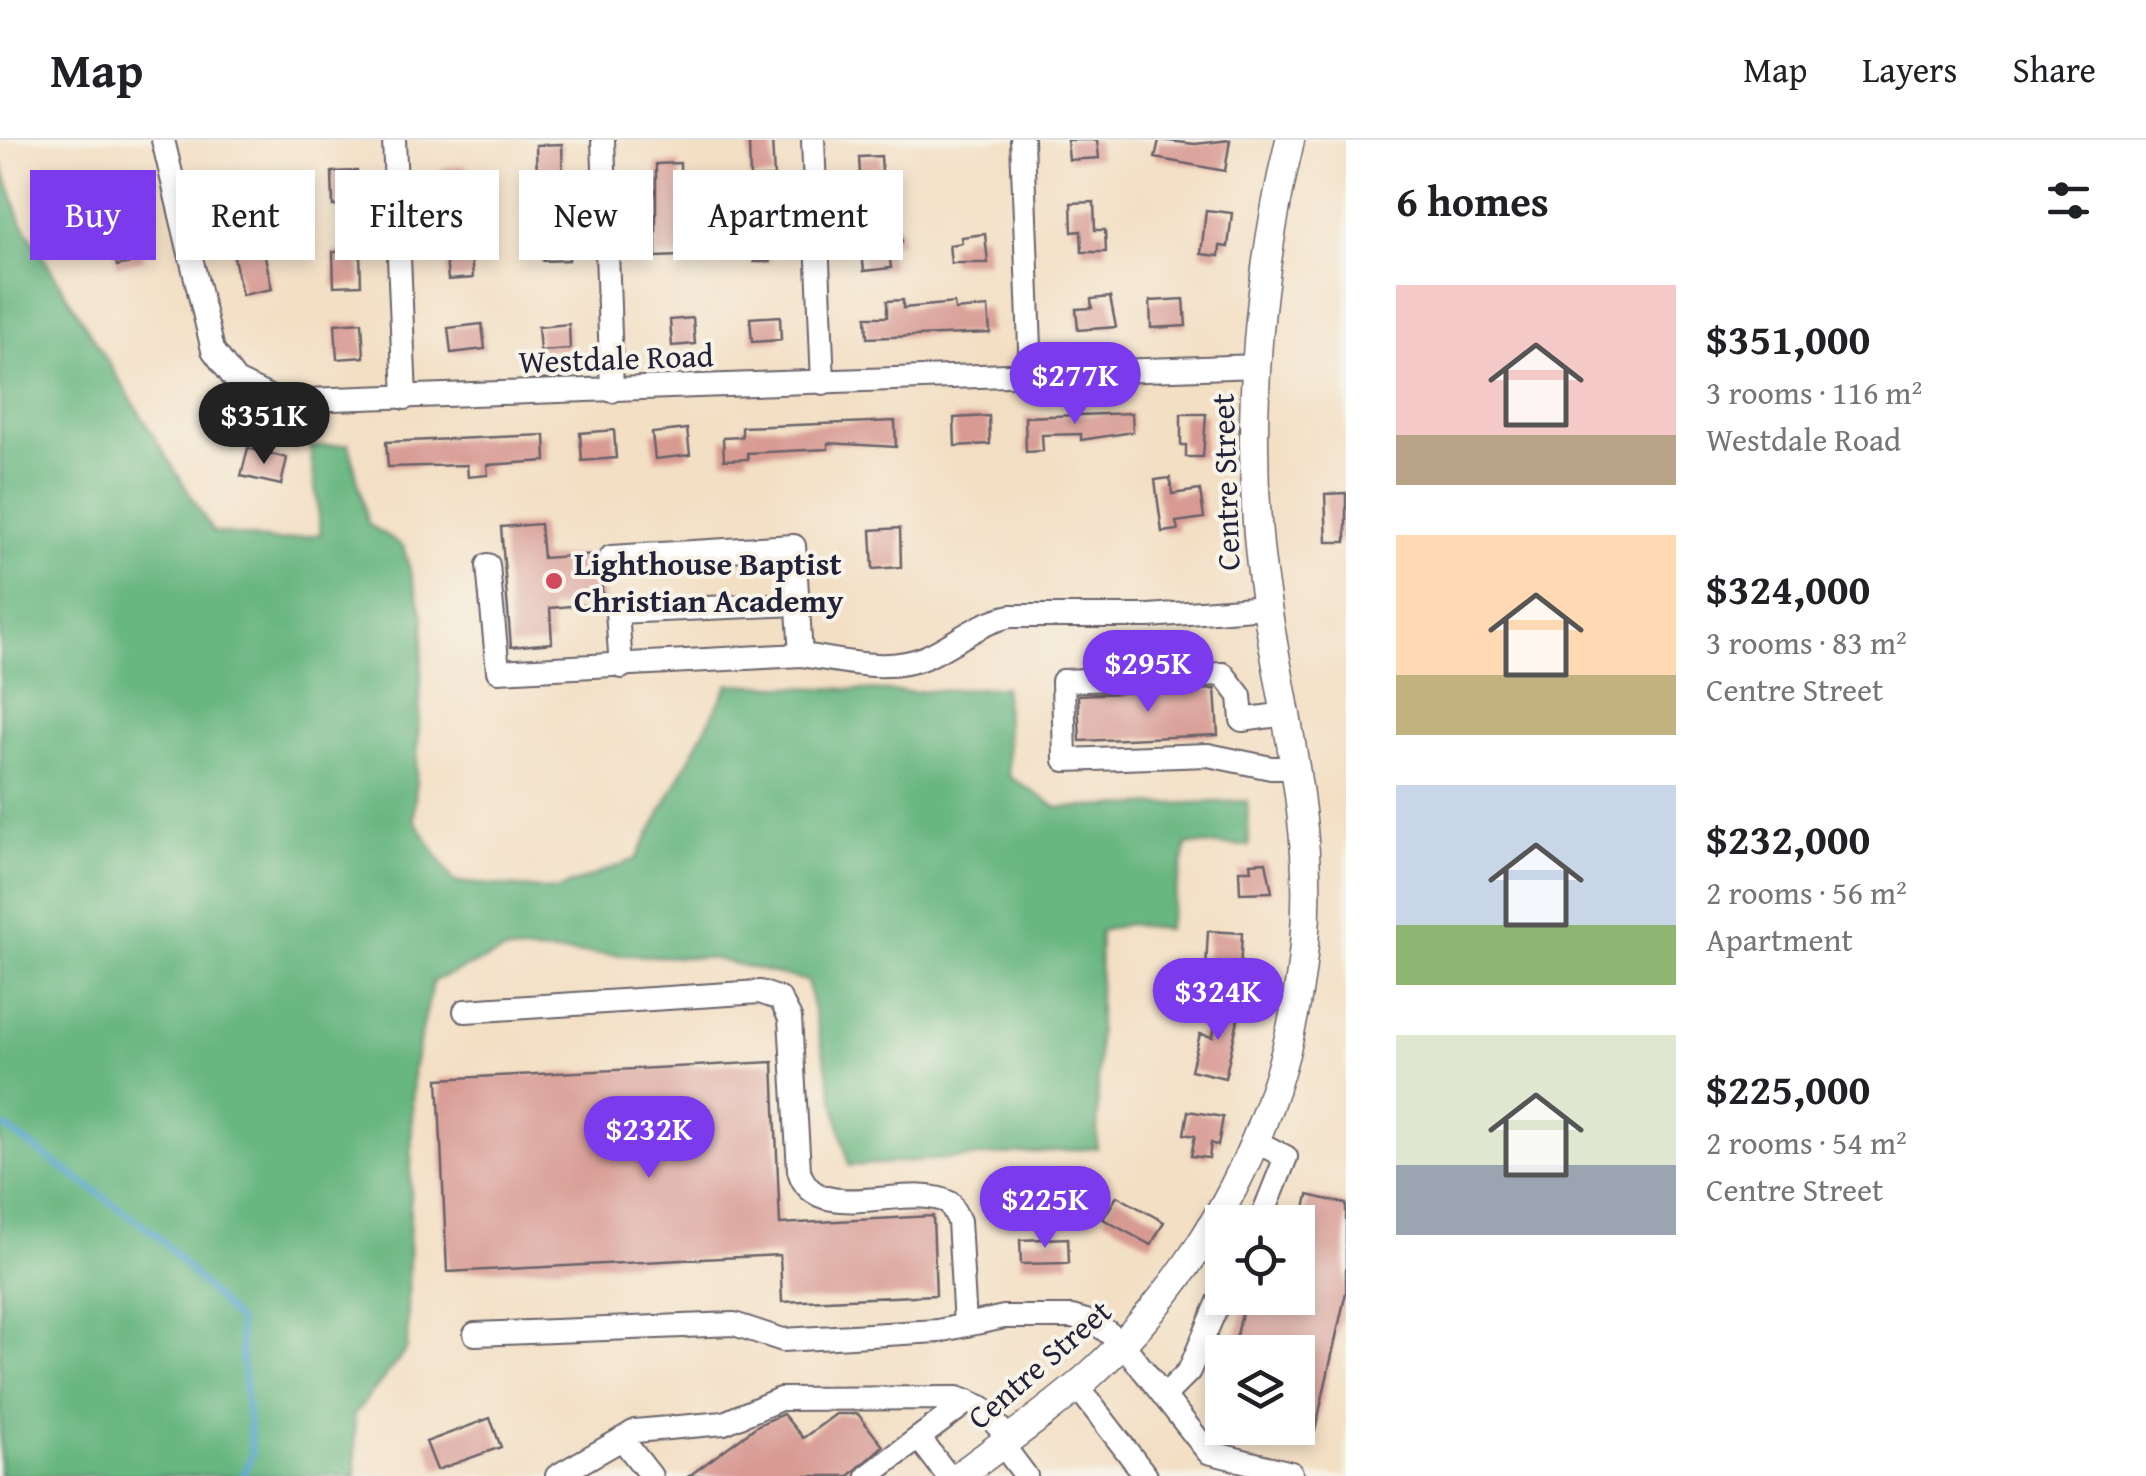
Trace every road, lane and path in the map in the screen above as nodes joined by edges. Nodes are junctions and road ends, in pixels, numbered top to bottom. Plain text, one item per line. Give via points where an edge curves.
1 (163, 140) edge
2 (394, 140) edge
3 (603, 140) edge
4 (813, 140) edge
5 (1022, 140) edge
6 (1290, 140) edge
7 (1258, 366) junction
8 (1031, 374) junction
9 (822, 382) junction
10 (612, 390) junction
11 (405, 398) junction
12 (611, 557) dead end
13 (488, 565) dead end
14 (798, 604) junction
15 (1266, 608) junction
16 (800, 655) junction
17 (621, 667) junction
18 (1286, 714) junction
19 (1242, 720) junction
20 (1226, 758) junction
21 (1295, 768) junction
22 (465, 1011) dead end
23 (1255, 1141) junction
24 (1267, 1205) edge
25 (1213, 1315) edge
26 (965, 1325) junction
27 (476, 1334) dead end
28 (1122, 1343) junction
29 (1077, 1386) junction
30 (1164, 1396) junction
31 (968, 1400) junction
32 (622, 1438) junction
33 (919, 1438) junction
34 (1005, 1442) junction
35 (588, 1469) edge
36 (1291, 1473) dead end
37 (557, 1476) edge
38 (651, 1476) edge
39 (868, 1476) edge
40 (948, 1476) edge
41 (959, 1476) edge
42 (1026, 1476) edge
43 (1146, 1476) edge

1 - 11 street, Westdale Road via 205,329 227,372 278,401
2 - 11 street
3 - 10 street
4 - 9 street
5 - 8 street
6 - 7 main road, Centre Street
7 - 8 street, Westdale Road
7 - 15 main road, Centre Street via 1255,487
8 - 9 street, Westdale Road
9 - 10 street, Westdale Road
10 - 11 street, Westdale Road
12 - 14 street via 794,546
13 - 17 street via 498,671
14 - 16 street
14 - 17 street via 617,612
15 - 16 street via 1011,616 904,663 841,664
15 - 18 main road, Centre Street
16 - 17 street
18 - 19 street
18 - 21 main road, Centre Street
19 - 20 street
19 - 20 street via 1240,696 1223,674 1063,681 1066,760
20 - 21 street
21 - 23 main road, Centre Street via 1305,855 1303,955 1288,1042
22 - 26 street via 760,992 780,999 790,1018 804,1184 828,1199 932,1197 950,1203 959,1221
23 - 24 street via 1286,1157
23 - 28 main road, Centre Street via 1196,1252
25 - 30 street via 1188,1370
26 - 27 street via 782,1340 734,1324
26 - 28 street via 1056,1315 1097,1324
28 - 29 main road, Centre Street
28 - 30 street
29 - 34 main road, Centre Street
29 - 43 street
30 - 36 street via 1208,1452
31 - 32 street via 780,1398 724,1423 635,1431
31 - 33 street
31 - 34 street via 992,1416
32 - 35 street
32 - 38 street
33 - 39 street
33 - 40 street
34 - 41 main road, Centre Street
34 - 42 street
35 - 37 street

